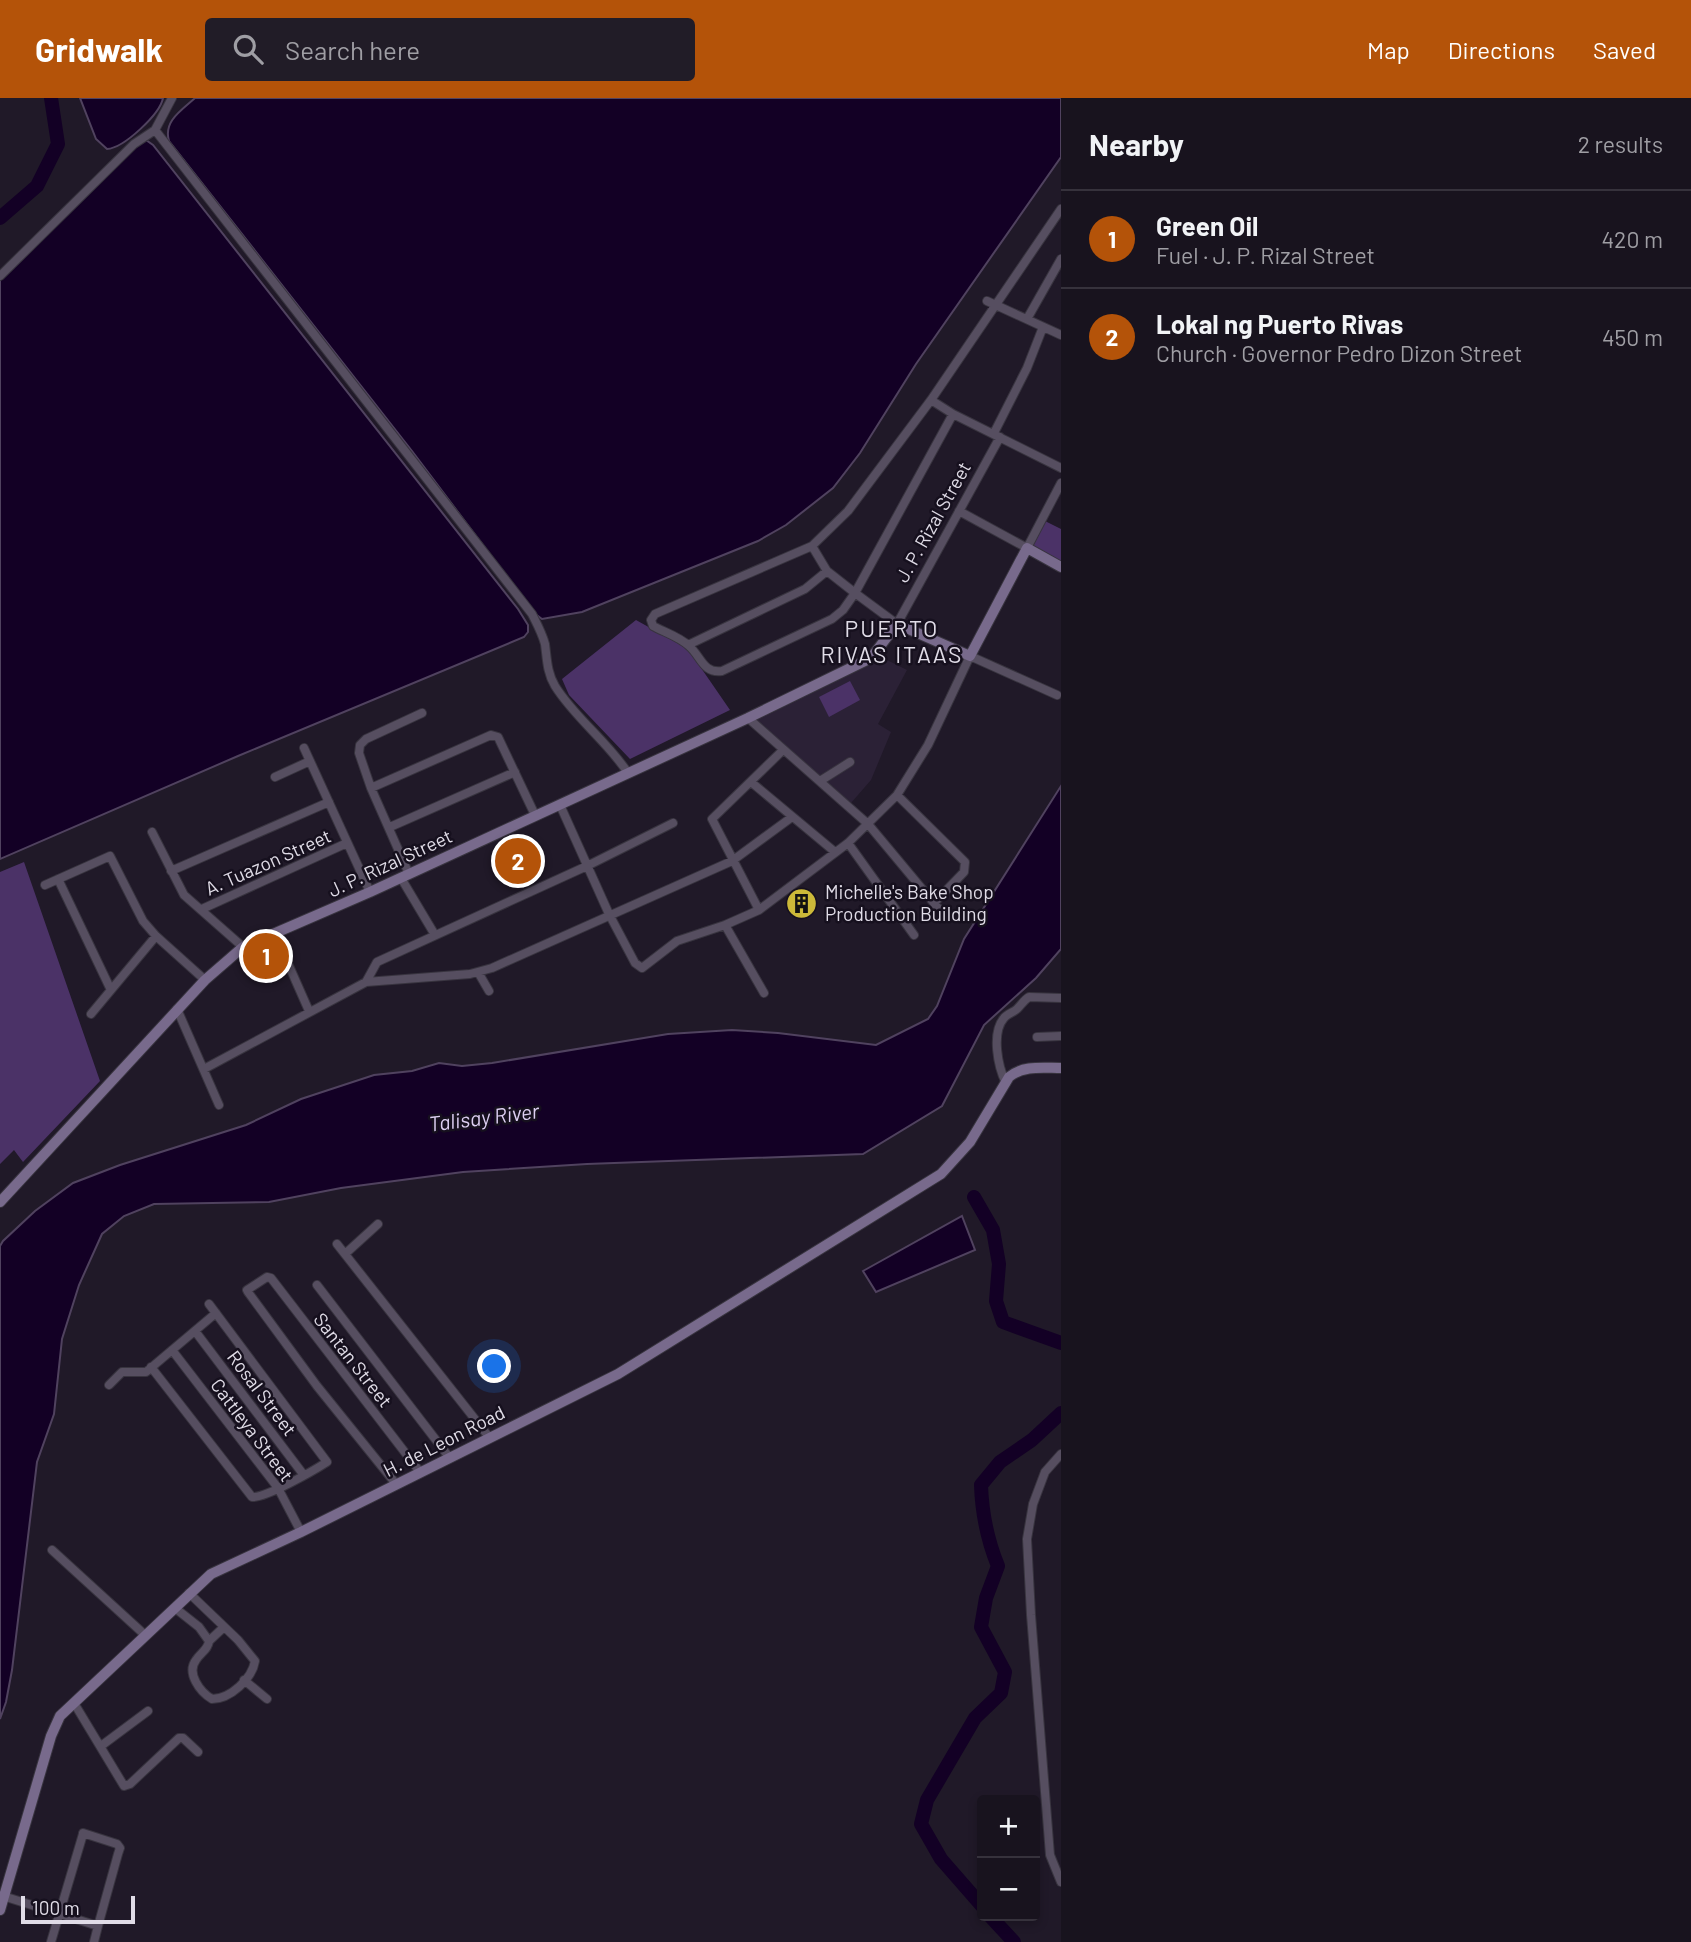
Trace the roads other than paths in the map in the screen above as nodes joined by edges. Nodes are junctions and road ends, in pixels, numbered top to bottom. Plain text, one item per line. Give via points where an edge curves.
1 (172, 98) edge
2 (155, 131) junction
3 (1061, 209) edge
4 (1061, 259) edge
5 (0, 276) edge
6 (991, 303) junction
7 (1027, 320) junction
8 (1043, 327) junction
9 (1061, 335) edge
10 (931, 400) junction
11 (953, 414) junction
12 (997, 435) junction
13 (1061, 468) edge
14 (1061, 483) edge
15 (958, 511) junction
16 (812, 546) junction
17 (1027, 548) junction
18 (1061, 567) edge
19 (827, 571) junction
20 (855, 593) junction
21 (897, 624) junction
22 (688, 645) junction
23 (970, 656) junction
24 (1058, 695) dead end
25 (422, 713) dead end
26 (748, 719) junction
27 (304, 748) dead end
28 (783, 750) junction
29 (310, 761) junction
30 (850, 762) dead end
31 (515, 772) junction
32 (628, 773) junction
33 (275, 777) dead end
34 (820, 781) junction
35 (751, 782) junction
36 (371, 788) junction
37 (897, 795) junction
38 (329, 803) junction
39 (560, 805) junction
40 (535, 815) junction
41 (792, 817) junction
42 (673, 823) dead end
43 (868, 824) junction
44 (390, 827) junction
45 (152, 832) dead end
46 (848, 843) junction
47 (347, 844) junction
48 (835, 852) junction
49 (732, 861) junction
50 (587, 866) junction
51 (171, 871) junction
52 (405, 876) junction
53 (58, 879) junction
54 (45, 885) dead end
55 (370, 892) junction
56 (934, 903) junction
57 (202, 909) junction
58 (759, 910) junction
59 (609, 914) junction
60 (943, 914) dead end
61 (725, 925) junction
62 (275, 934) junction
63 (435, 935) junction
64 (914, 935) dead end
65 (156, 936) junction
66 (243, 947) junction
67 (478, 972) junction
68 (205, 980) junction
69 (366, 982) junction
70 (110, 988) junction
71 (489, 991) dead end
72 (764, 993) dead end
73 (1061, 998) edge
74 (177, 1009) junction
75 (309, 1012) junction
76 (90, 1014) dead end
77 (1061, 1036) edge
78 (1037, 1037) dead end
79 (1061, 1068) edge
80 (204, 1069) junction
81 (1006, 1083) junction
82 (219, 1105) dead end
83 (0, 1202) edge
84 (378, 1224) dead end
85 (337, 1244) dead end
86 (345, 1254) junction
87 (317, 1285) dead end
88 (209, 1304) dead end
89 (216, 1313) junction
90 (195, 1331) junction
91 (172, 1350) junction
92 (151, 1367) junction
93 (109, 1385) dead end
94 (489, 1437) junction
95 (1061, 1454) edge
96 (449, 1457) junction
97 (420, 1472) junction
98 (303, 1474) junction
99 (396, 1484) junction
100 (278, 1488) junction
101 (301, 1532) junction
102 (52, 1550) dead end
103 (189, 1593) junction
104 (175, 1608) junction
105 (224, 1627) junction
106 (145, 1635) junction
107 (209, 1641) junction
108 (244, 1680) junction
109 (267, 1699) dead end
110 (74, 1703) junction
111 (148, 1711) dead end
112 (101, 1746) junction
113 (198, 1752) dead end
114 (1061, 1882) edge
115 (2, 1895) edge
116 (0, 1910) edge
117 (60, 1913) junction
118 (98, 1926) junction
119 (51, 1942) edge
120 (93, 1942) edge

1 - 2 street
2 - 5 street via 134,144
2 - 32 street via 532,614 541,630 554,684
3 - 6 street
4 - 7 street
6 - 7 street
6 - 10 street
7 - 8 street
8 - 9 street
8 - 12 street, J. P. Rizal Street
10 - 11 street
10 - 16 street via 848,511
11 - 12 street
11 - 20 street
12 - 13 street
12 - 15 street, J. P. Rizal Street
14 - 17 street
15 - 17 street
15 - 21 street, J. P. Rizal Street
16 - 19 street
16 - 22 street via 655,614 653,626
17 - 18 street
17 - 23 street
19 - 20 street
19 - 22 street via 804,589
20 - 21 street
20 - 22 street via 832,619 722,671 707,670
21 - 23 street
21 - 26 street, J. P. Rizal Street via 871,658
23 - 24 street
23 - 37 street via 928,746
25 - 36 street via 360,745
26 - 28 street
26 - 32 street, J. P. Rizal Street
27 - 29 street
28 - 34 street
28 - 35 street
29 - 33 street
29 - 38 street
30 - 34 street
31 - 36 street via 498,737 491,735
31 - 40 street
31 - 44 street
32 - 39 street, J. P. Rizal Street
34 - 43 street
35 - 41 street
35 - 49 street via 712,819
36 - 44 street
37 - 43 street
37 - 56 street via 965,862 964,872
38 - 47 street
38 - 51 street
39 - 40 street, J. P. Rizal Street
39 - 50 street
40 - 52 street, J. P. Rizal Street
41 - 48 street
41 - 49 street
42 - 50 street
43 - 46 street
43 - 56 street
44 - 52 street
45 - 51 street
46 - 48 street
46 - 64 street
47 - 55 street
47 - 57 street, A. Tuazon Street
48 - 58 street
49 - 58 street
49 - 59 street
50 - 59 street
50 - 63 street
51 - 57 street via 184,895
52 - 55 street, J. P. Rizal Street
52 - 63 street
53 - 54 street
53 - 65 street via 110,856 131,901
53 - 70 street
55 - 62 street, J. P. Rizal Street
56 - 60 street
57 - 66 street
58 - 61 street
59 - 61 street via 642,968 677,941
59 - 67 street
61 - 72 street
62 - 66 street, J. P. Rizal Street
62 - 75 street
63 - 69 street via 377,962
65 - 68 street
65 - 70 street
66 - 68 street, J. P. Rizal Street
67 - 69 street
67 - 71 street
68 - 74 street, J. P. Rizal Street
69 - 75 street
70 - 76 street
73 - 81 street via 1029,997 1005,1016 997,1058
74 - 80 street
74 - 83 street, J. P. Rizal Street
75 - 80 street
77 - 78 street
79 - 81 street via 1026,1069 1015,1072
80 - 82 street
81 - 94 street, H. de Leon Road via 971,1142 941,1174 618,1374
84 - 86 street
85 - 86 street
86 - 94 street
87 - 96 street
88 - 89 street
89 - 90 street
89 - 98 street via 327,1460
90 - 91 street
90 - 98 street, Rosal Street
91 - 92 street
91 - 100 street, Cattleya Street
92 - 93 street via 143,1373 122,1372
92 - 100 street via 252,1497
94 - 96 street, H. de Leon Road
95 - 114 street via 1045,1472 1027,1539 1050,1855
96 - 97 street, H. de Leon Road
97 - 99 street, H. de Leon Road
97 - 99 street, Santan Street via 271,1278 247,1290
98 - 100 street
99 - 101 street, H. de Leon Road
100 - 101 street, Cattleya Street
101 - 103 street, H. de Leon Road via 211,1574
102 - 106 street
103 - 104 street, H. de Leon Road
103 - 105 street
104 - 106 street, H. de Leon Road
104 - 107 street
105 - 107 street
105 - 108 street via 255,1661
106 - 110 street, H. de Leon Road
107 - 108 street via 193,1666 195,1680 205,1695 225,1697
108 - 109 street
110 - 112 street
110 - 115 street, H. de Leon Road via 60,1716 51,1736
111 - 112 street
112 - 113 street via 127,1786 178,1738
115 - 116 street, H. de Leon Road
115 - 117 street
117 - 118 street
117 - 118 street via 83,1834 91,1834 120,1848
117 - 119 street
118 - 120 street

